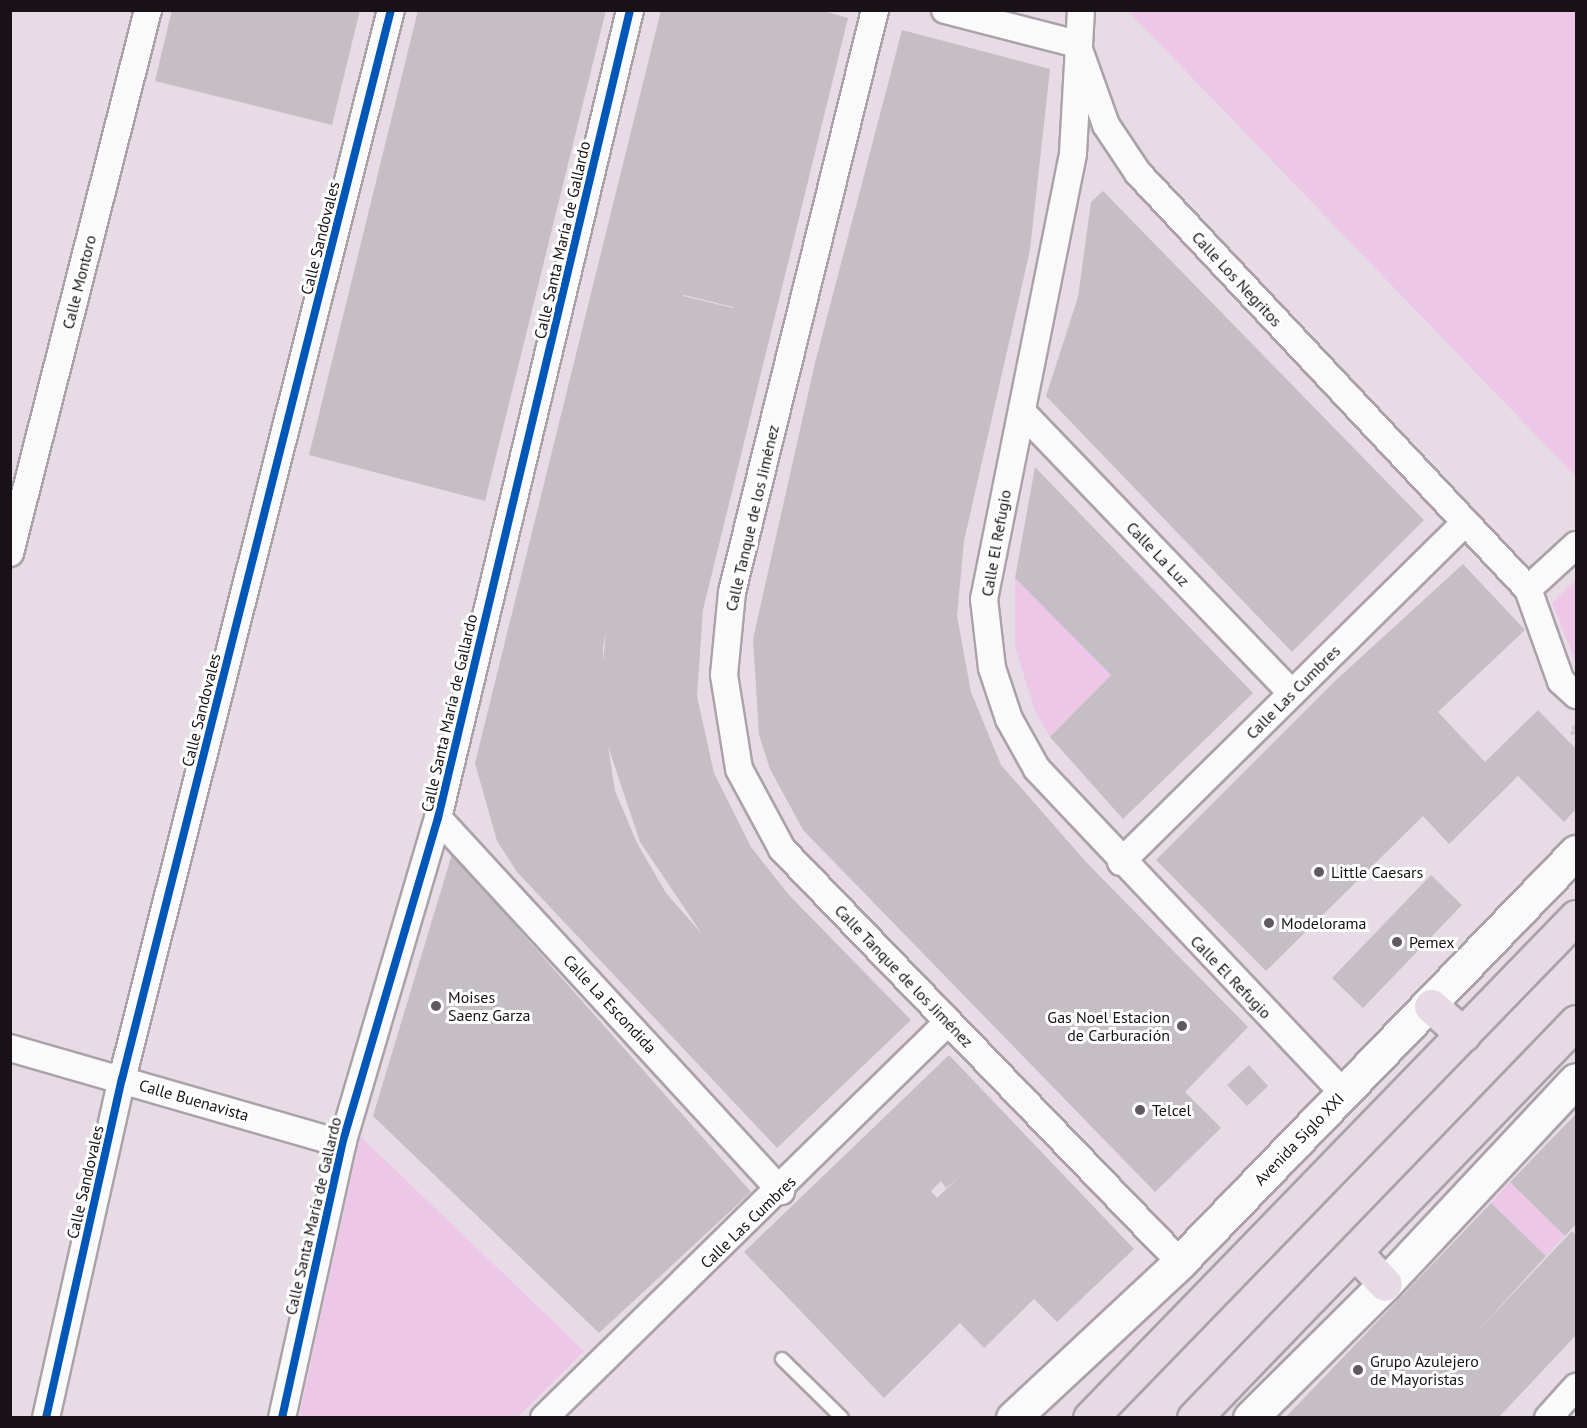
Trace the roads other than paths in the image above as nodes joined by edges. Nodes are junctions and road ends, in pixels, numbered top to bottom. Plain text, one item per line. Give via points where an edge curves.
1 (148, 10) edge
2 (391, 10) edge
3 (630, 10) edge
4 (875, 10) edge
5 (945, 10) edge
6 (1082, 10) edge
7 (1077, 44) junction
8 (1024, 414) junction
9 (1465, 523) junction
10 (1576, 545) edge
11 (10, 553) edge
12 (1528, 589) junction
13 (1292, 693) junction
14 (1576, 695) edge
15 (438, 818) junction
16 (1576, 852) edge
17 (1121, 862) junction
18 (1576, 917) edge
19 (1431, 1006) junction
20 (948, 1022) junction
21 (1576, 1022) edge
22 (1463, 1034) junction
23 (10, 1048) edge
24 (122, 1079) junction
25 (1576, 1080) edge
26 (1344, 1094) junction
27 (342, 1144) junction
28 (781, 1191) junction
29 (1356, 1253) junction
30 (1180, 1262) junction
31 (1385, 1284) junction
32 (782, 1359) dead end
33 (1576, 1387) edge
34 (46, 1418) edge
35 (282, 1418) edge
36 (544, 1418) edge
37 (842, 1418) edge
38 (1013, 1418) edge
39 (1090, 1418) edge
40 (1194, 1418) edge
41 (1250, 1418) edge
42 (1548, 1418) edge

1 - 11 street, Calle Montoro
2 - 24 street, Calle Sandovales
3 - 15 street, Calle Santa María de Gallardo
4 - 20 street, Calle Tanque de los Jiménez via 732,592 724,675 739,769 782,849
5 - 7 street
6 - 7 street, Calle El Refugio
7 - 8 street, Calle El Refugio via 1073,154
7 - 9 street, Calle Los Negritos via 1106,125 1138,173
8 - 13 street, Calle La Luz
8 - 17 street, Calle El Refugio via 996,521 984,599 992,668 1009,719 1037,769
9 - 12 street, Calle Los Negritos
9 - 13 street, Calle Las Cumbres
10 - 12 street
12 - 14 street via 1561,681
13 - 17 street, Calle Las Cumbres
15 - 27 street, Calle Santa María de Gallardo
15 - 28 street, Calle La Escondida
16 - 19 street, Avenida Siglo XXI
17 - 26 street, Calle El Refugio
18 - 22 highway
19 - 22 highway
19 - 26 street, Avenida Siglo XXI
20 - 28 street, Calle Las Cumbres
20 - 30 street, Calle Tanque de los Jiménez
21 - 29 highway
22 - 39 highway
23 - 24 street, Calle Buenavista
24 - 27 street, Calle Buenavista
24 - 34 street, Calle Sandovales
25 - 31 street
26 - 30 street, Avenida Siglo XXI
27 - 35 street, Calle Santa María de Gallardo
28 - 36 street, Calle Las Cumbres
29 - 31 highway
29 - 40 highway
30 - 38 street, Avenida Siglo XXI
31 - 41 street
32 - 37 lane
33 - 42 street

